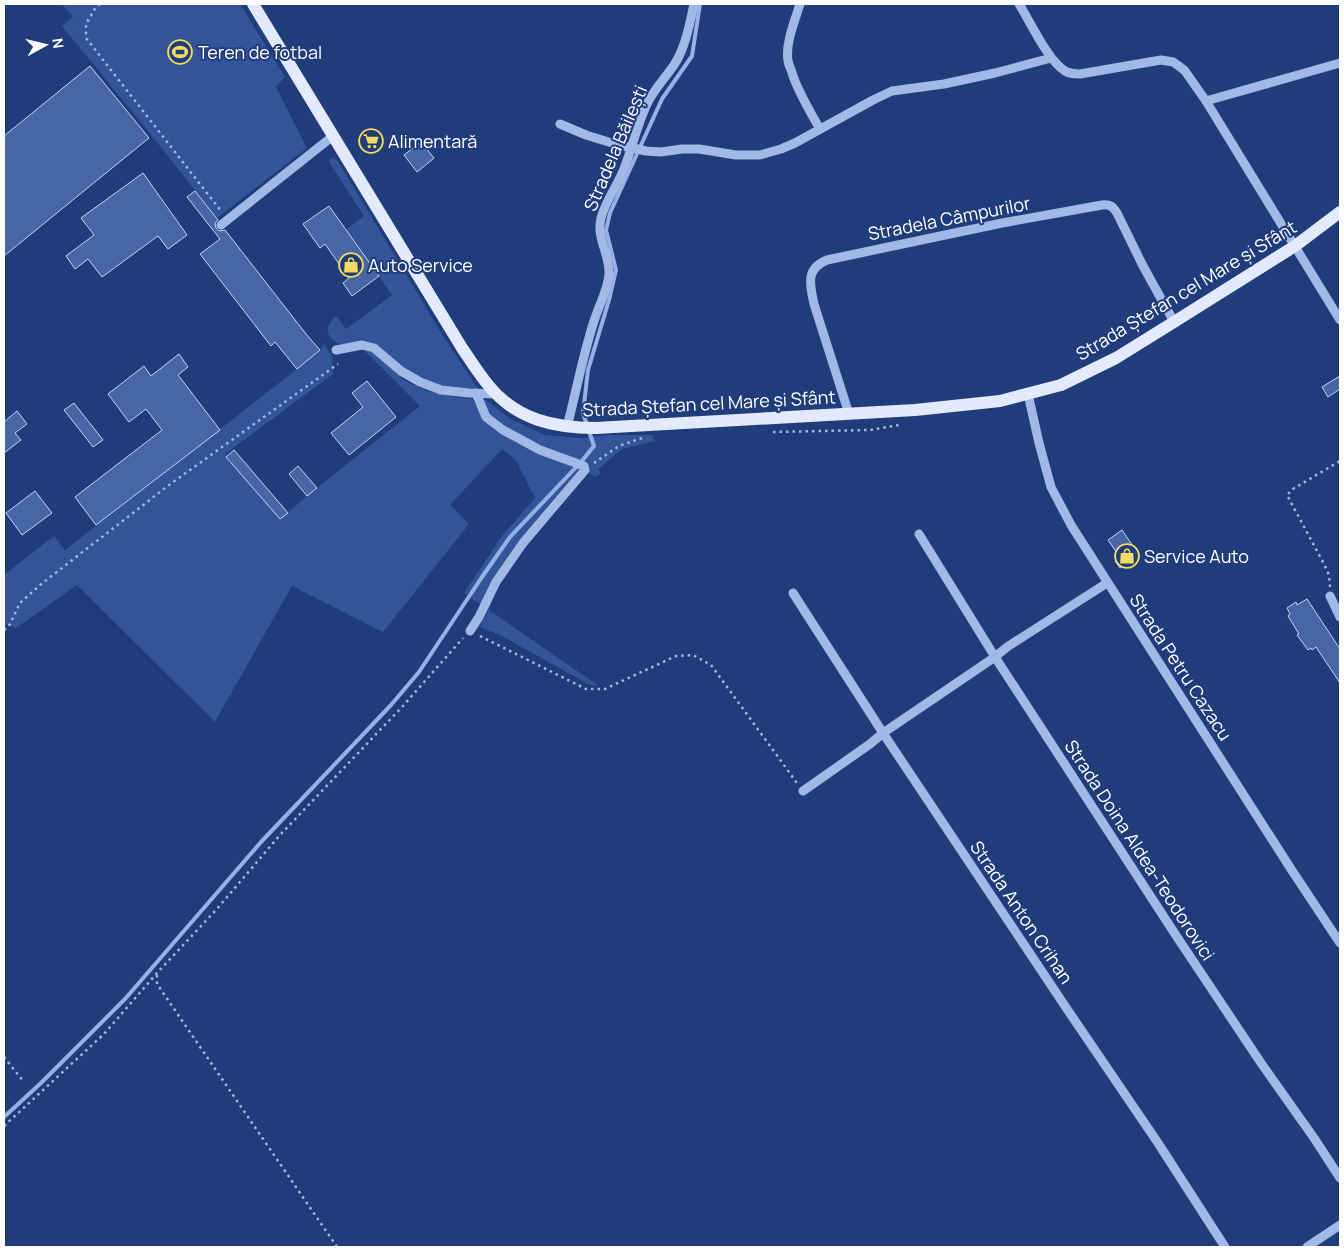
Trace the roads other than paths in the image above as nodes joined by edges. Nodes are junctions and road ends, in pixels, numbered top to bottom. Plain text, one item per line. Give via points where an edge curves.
1 (253, 4) edge
2 (694, 4) edge
3 (800, 4) edge
4 (1019, 4) edge
5 (1051, 58) junction
6 (1340, 63) edge
7 (1206, 101) junction
8 (560, 124) dead end
9 (820, 129) junction
10 (333, 136) junction
11 (631, 148) junction
12 (1340, 212) edge
13 (224, 222) road end
14 (1295, 246) junction
15 (1340, 320) edge
16 (1174, 322) junction
17 (336, 350) dead end
18 (476, 393) junction
19 (498, 394) junction
20 (1028, 394) junction
21 (849, 414) junction
22 (572, 428) junction
23 (919, 534) dead end
24 (1107, 583) junction
25 (792, 593) dead end
26 (1330, 596) road end
27 (1340, 617) edge
28 (470, 631) road end
29 (994, 657) junction
30 (883, 733) junction
31 (803, 791) road end
32 (1340, 942) edge
33 (1340, 1178) edge
34 (1340, 1225) edge
35 (1225, 1247) edge
36 (1307, 1247) edge

1 - 10 main road, Strada Ștefan cel Mare și Sfânt
2 - 11 street, Stradela Băilești via 689,31 675,64 648,102
3 - 9 street via 790,37 788,62 798,89
4 - 5 street
5 - 7 street via 1072,74 1161,60 1173,62 1185,71
5 - 9 street via 952,82 892,90
6 - 7 street
7 - 14 street
8 - 11 street
9 - 11 street via 795,143 760,155 699,149 661,152
10 - 13 street
10 - 19 main road, Strada Ștefan cel Mare și Sfânt via 462,348
11 - 22 street, Stradela Băilești via 602,217 601,240 609,273 590,336
12 - 14 main road, Strada Ștefan cel Mare și Sfânt
14 - 15 street
14 - 16 main road, Strada Ștefan cel Mare și Sfânt
16 - 20 main road, Strada Ștefan cel Mare și Sfânt via 1116,358 1061,385
16 - 21 street, Stradela Câmpurilor via 1114,207 1109,204 827,260 813,270 810,287
17 - 18 street via 362,345 374,348 420,382 441,390
18 - 19 street
18 - 28 street via 486,417 503,430 540,450 585,468 522,543 496,582
19 - 22 main road, Strada Ștefan cel Mare și Sfânt via 526,415
20 - 21 main road, Strada Ștefan cel Mare și Sfânt via 1000,401
20 - 24 street, Strada Petru Cazacu via 1052,487 1070,525
21 - 22 main road, Strada Ștefan cel Mare și Sfânt
23 - 29 street, Strada Doina Aldea-Teodorovici
24 - 29 street
24 - 32 street, Strada Petru Cazacu
25 - 30 street, Strada Anton Crihan
26 - 27 street
29 - 30 street
29 - 33 street, Strada Doina Aldea-Teodorovici via 1261,1064
30 - 31 street
30 - 35 street, Strada Anton Crihan
34 - 36 street

